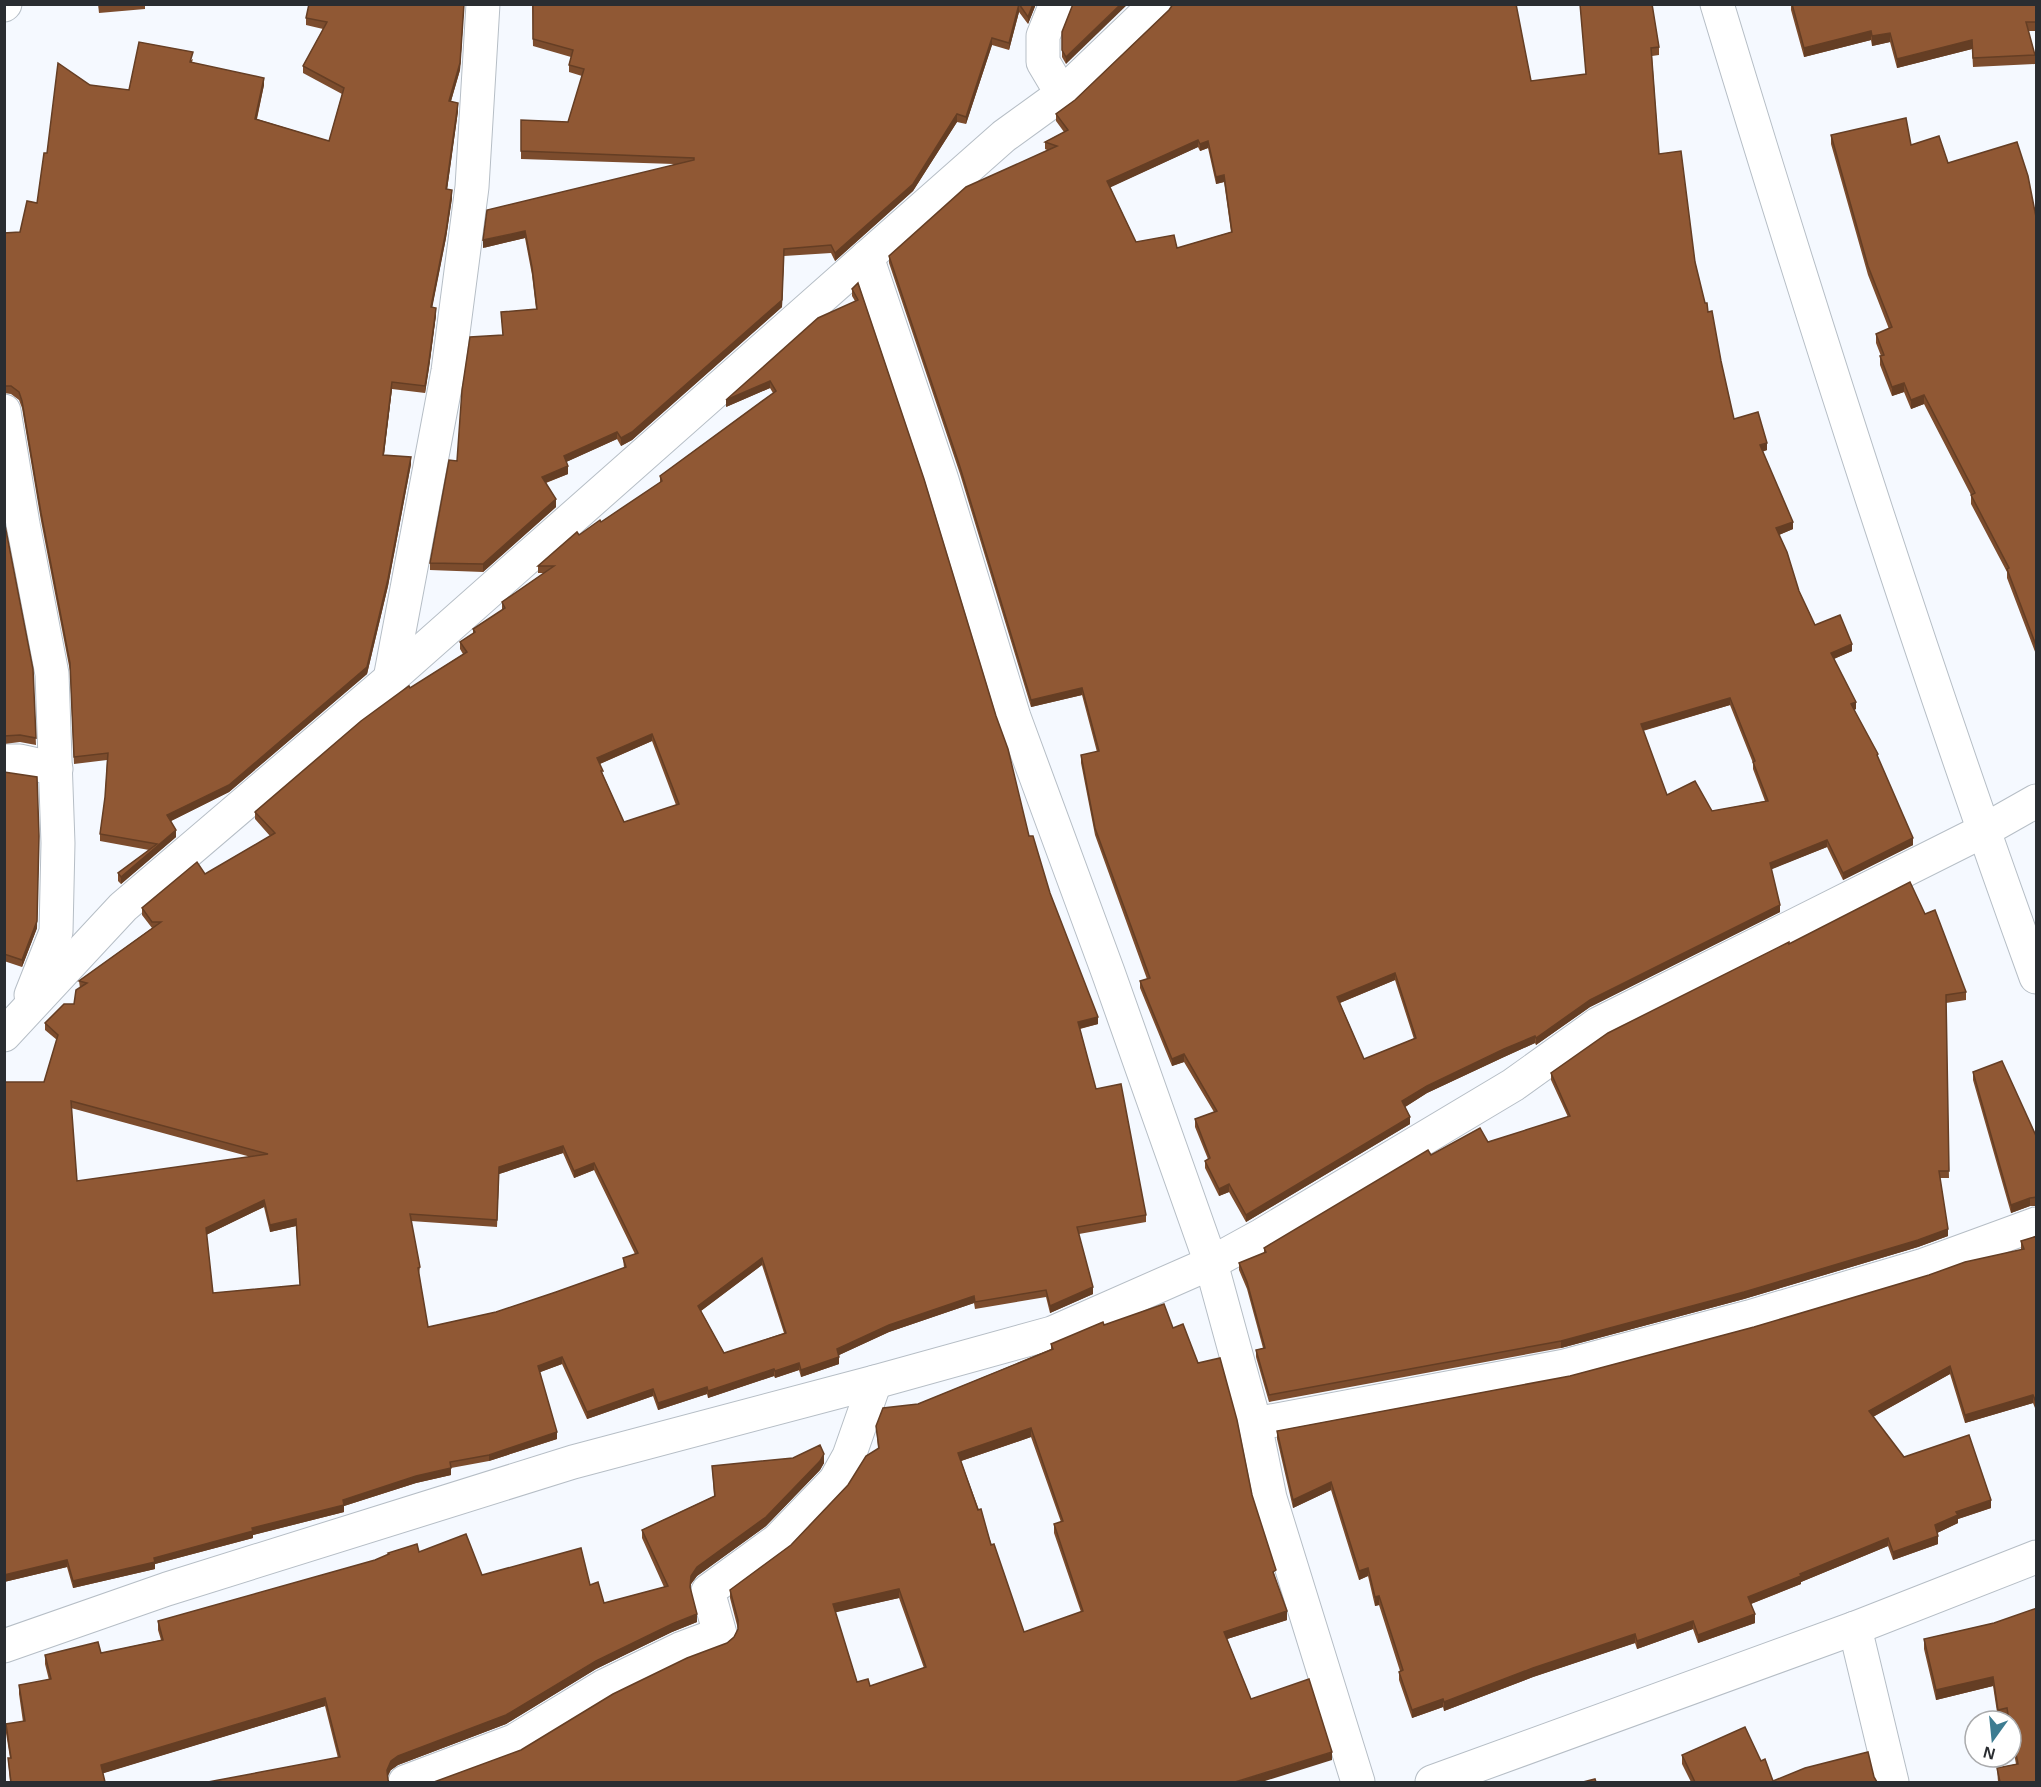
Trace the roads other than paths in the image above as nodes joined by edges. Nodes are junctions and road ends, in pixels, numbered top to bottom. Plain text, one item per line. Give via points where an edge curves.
1 (483, 4) edge
2 (1056, 4) edge
3 (1156, 4) edge
4 (1717, 4) edge
5 (1062, 94) junction
6 (867, 258) junction
7 (4, 411) edge
8 (390, 679) junction
9 (4, 761) edge
10 (56, 769) junction
11 (2037, 801) edge
12 (1983, 831) junction
13 (2037, 977) edge
14 (15, 1023) edge
15 (2037, 1224) edge
16 (1211, 1263) junction
17 (874, 1382) junction
18 (1255, 1424) junction
19 (2037, 1557) edge
20 (1855, 1628) junction
21 (4, 1646) edge
22 (405, 1782) edge
23 (1358, 1782) edge
24 (1432, 1782) edge
25 (1893, 1782) edge

1 - 8 street via 472,187 448,371
2 - 5 street via 1043,36 1043,62
3 - 5 street
4 - 12 street via 1836,391
5 - 6 street via 1004,136
6 - 8 street
6 - 16 street via 942,480 1014,717
7 - 10 street via 52,674
8 - 14 street via 123,907
9 - 10 street via 20,760
10 - 14 street via 56,932
11 - 12 street
12 - 13 street
12 - 16 street via 1598,1024 1513,1085
15 - 18 street via 1902,1271 1565,1366
16 - 17 street via 1052,1333
16 - 18 street
17 - 21 street via 573,1462 167,1589
17 - 22 street via 849,1456 835,1481 778,1540 708,1591 720,1634 604,1686 514,1741
18 - 23 street via 1270,1498
19 - 20 street
20 - 24 street
20 - 25 street

